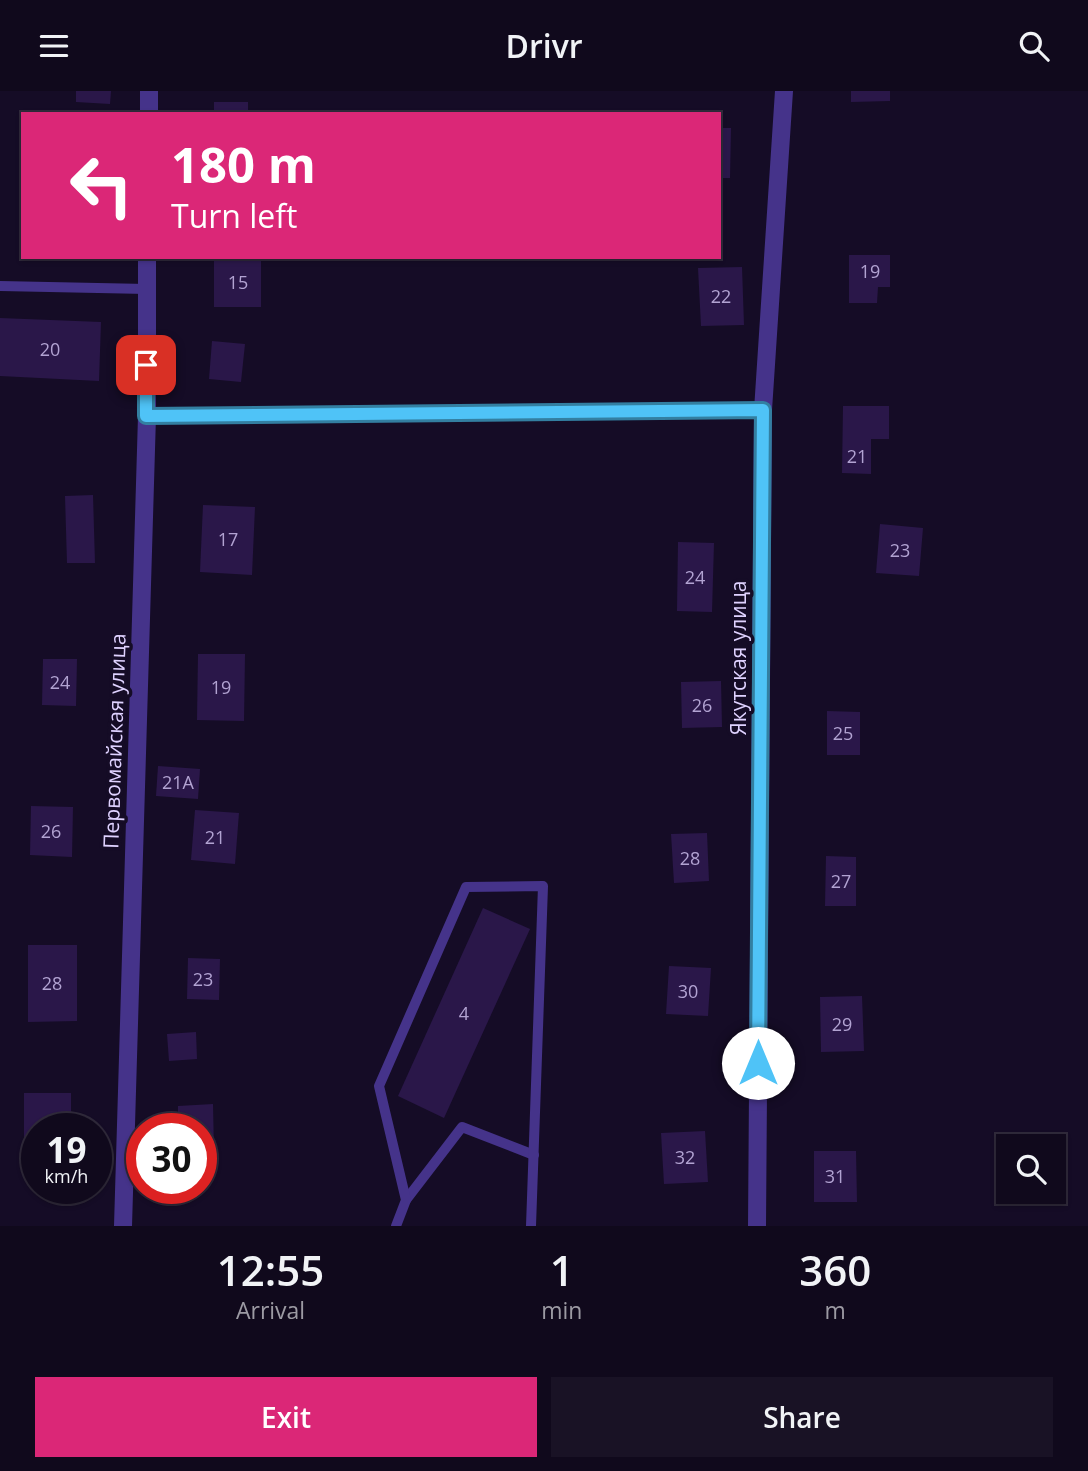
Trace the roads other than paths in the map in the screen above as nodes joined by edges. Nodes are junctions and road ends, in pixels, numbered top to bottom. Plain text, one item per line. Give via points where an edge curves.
1 (149, 91) edge
2 (783, 91) edge
3 (149, 112) edge
4 (147, 259) edge
5 (0, 286) edge
6 (146, 289) junction
7 (763, 410) junction
8 (146, 416) junction
9 (534, 1155) junction
10 (406, 1200) junction
11 (123, 1226) edge
12 (396, 1226) edge
13 (531, 1226) edge
14 (757, 1226) edge

1 - 3 street
2 - 7 street, Якутская улица
4 - 6 street, Первомайская улица
5 - 6 lane
6 - 8 street, Первомайская улица
7 - 8 lane
7 - 14 street, Якутская улица
8 - 11 street, Первомайская улица
9 - 10 lane via 462,1127
9 - 10 lane via 543,886 466,887 379,1086
9 - 13 lane
10 - 12 lane

